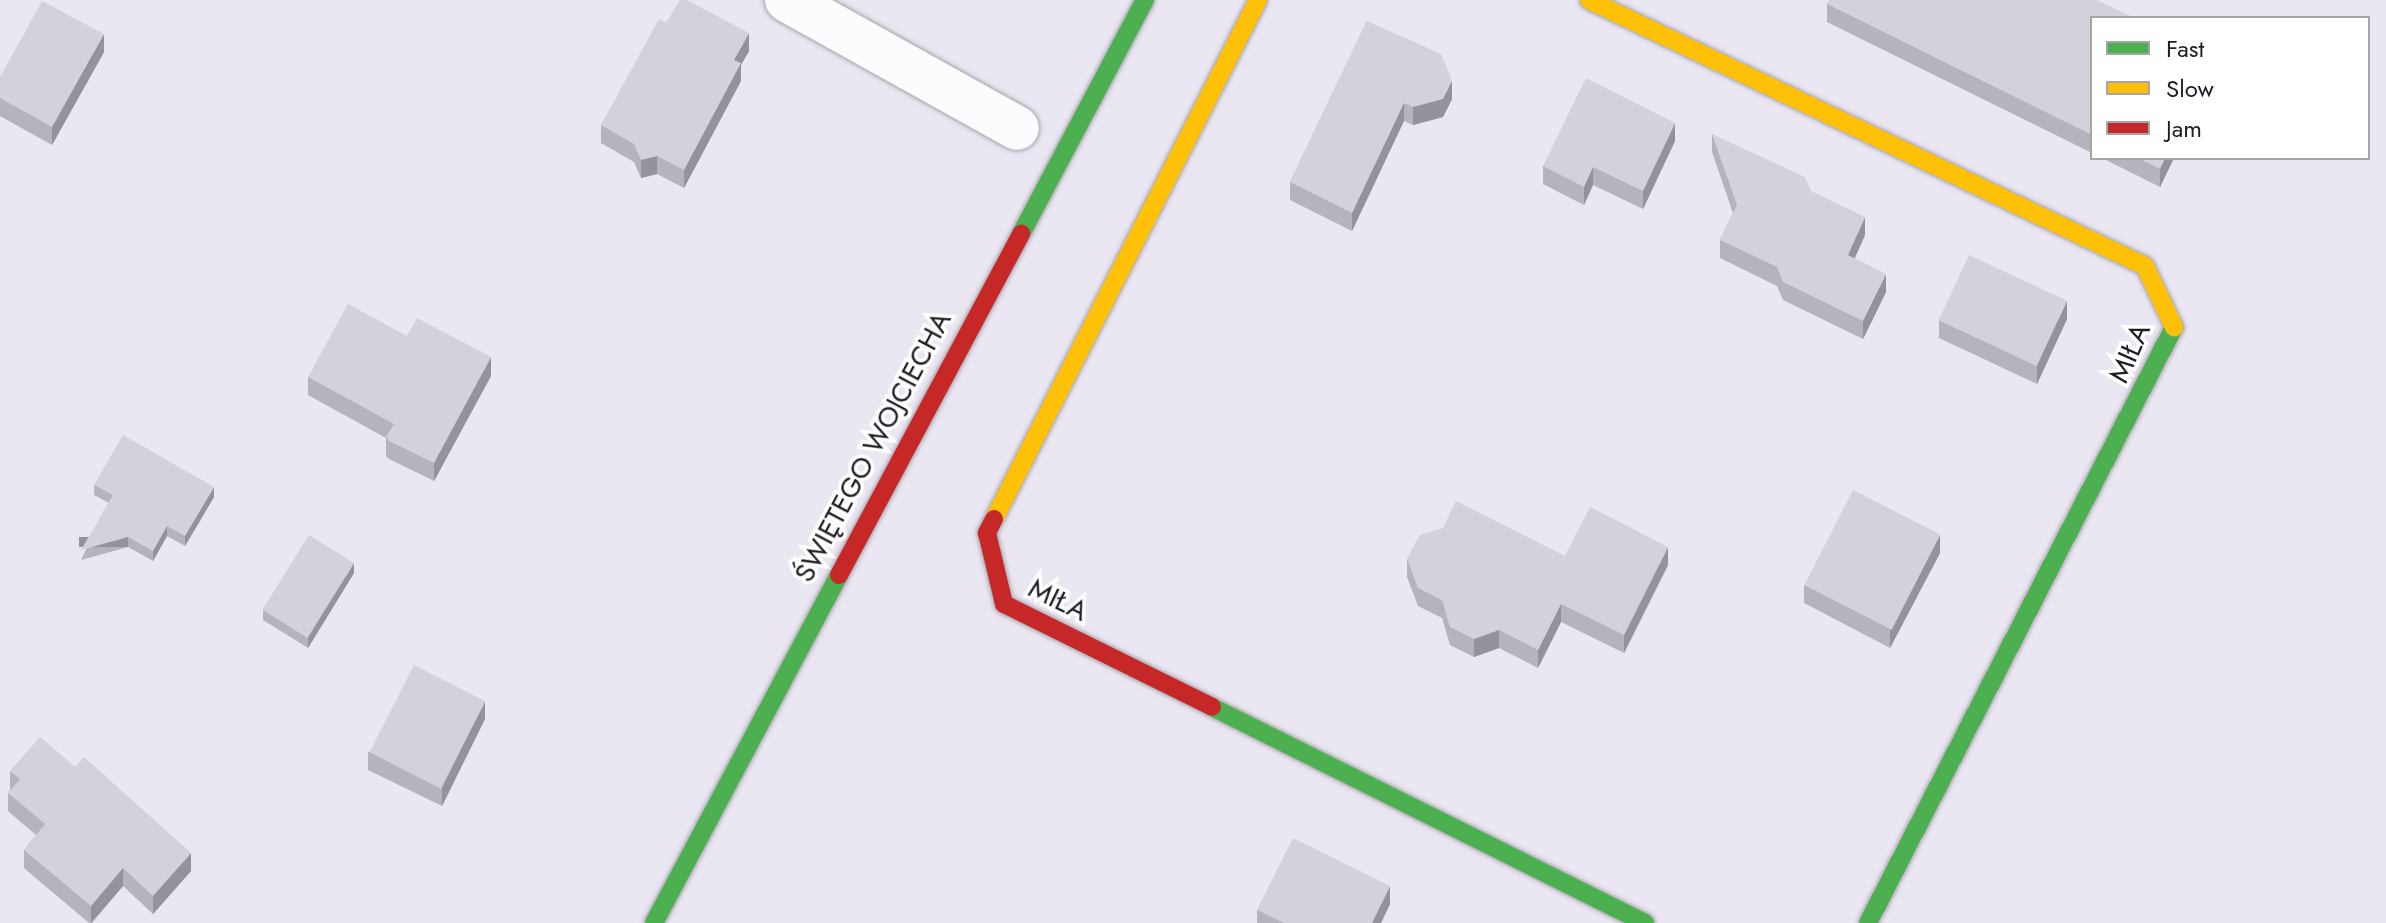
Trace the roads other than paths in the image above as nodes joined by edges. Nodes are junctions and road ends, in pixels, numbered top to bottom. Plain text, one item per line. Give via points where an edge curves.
1 (787, 0) edge
2 (1145, 0) edge
3 (1258, 0) edge
4 (1589, 0) edge
5 (1017, 128) dead end
6 (654, 923) edge
7 (1645, 923) edge
8 (1868, 923) edge

1 - 5 street
2 - 6 street, ŚWIĘTEGO WOJCIECHA
3 - 7 street, MIŁA via 987,533 1004,604
4 - 8 street, MIŁA via 2145,266 2176,331

